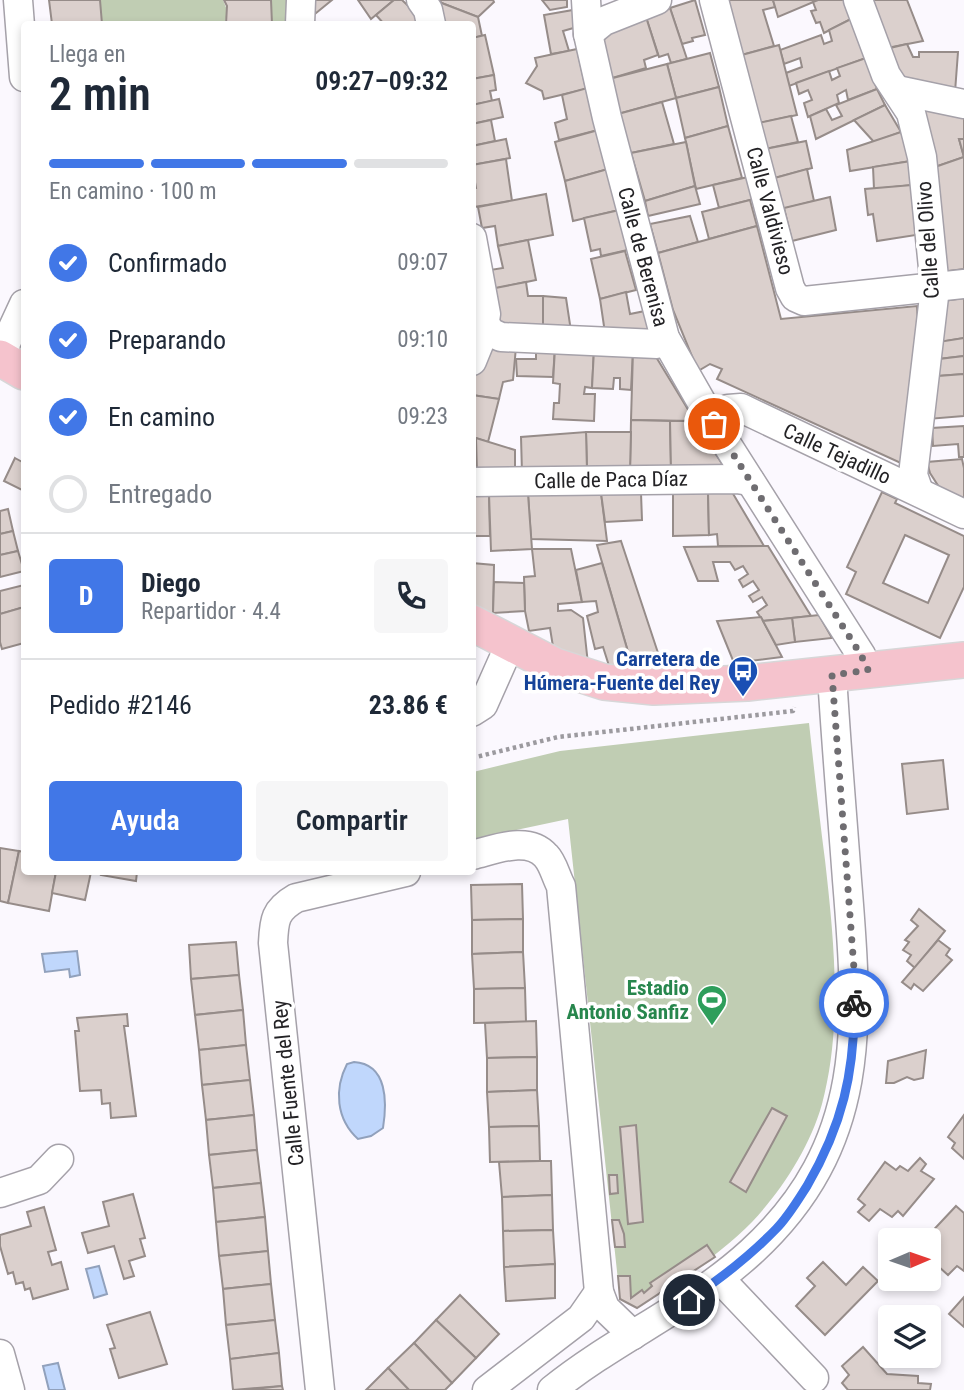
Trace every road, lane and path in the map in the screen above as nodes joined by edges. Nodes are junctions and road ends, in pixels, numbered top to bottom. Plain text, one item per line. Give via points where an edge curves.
1 (18, 0) edge
2 (301, 0) edge
3 (586, 0) edge
4 (657, 0) edge
5 (714, 0) edge
6 (858, 0) edge
7 (300, 21) edge
8 (588, 34) junction
9 (21, 38) edge
10 (897, 90) junction
11 (964, 104) edge
12 (476, 258) edge
13 (964, 284) edge
14 (935, 288) junction
15 (21, 311) edge
16 (485, 325) junction
17 (665, 338) junction
18 (476, 350) edge
19 (0, 357) edge
20 (21, 370) edge
21 (714, 424) junction
22 (750, 481) junction
23 (476, 482) edge
24 (919, 492) junction
25 (964, 514) edge
26 (476, 625) edge
27 (511, 642) junction
28 (964, 660) edge
29 (868, 670) junction
30 (817, 676) junction
31 (476, 709) edge
32 (476, 757) edge
33 (476, 854) edge
34 (393, 875) edge
35 (59, 1159) dead end
36 (0, 1193) edge
37 (720, 1279) junction
38 (599, 1293) junction
39 (633, 1335) junction
40 (558, 1337) junction
41 (0, 1354) edge
42 (603, 1355) junction
43 (814, 1378) dead end
44 (10, 1390) edge
45 (320, 1390) edge
46 (488, 1390) edge
47 (552, 1390) edge

1 - 9 street
2 - 7 street
3 - 8 street, Calle de Berenisa
4 - 8 street via 604,21
5 - 14 street, Calle Valdivieso via 795,297 804,301
6 - 10 street, Calle del Olivo via 886,75
8 - 17 street, Calle de Berenisa
10 - 11 street
10 - 14 street, Calle del Olivo via 911,113 920,145
12 - 16 street
13 - 14 street, Calle Valdivieso
14 - 24 street, Calle del Olivo via 913,475
15 - 19 street
16 - 17 street via 501,337 657,344
16 - 18 street
17 - 21 street, Calle de Berenisa
19 - 20 main road
21 - 22 street, Calle de Berenisa
21 - 24 street, Calle Tejadillo via 728,409 741,408
22 - 23 street, Calle de Paca Díaz
22 - 29 street, Calle de Berenisa
24 - 25 street, Calle Tejadillo
26 - 27 main road
27 - 30 main road via 555,666 604,682 690,687
27 - 31 street via 483,705
28 - 29 main road
29 - 30 main road
30 - 32 path via 793,711 558,737
30 - 37 street via 854,969 850,1070 825,1156 778,1227
33 - 38 street via 514,845 534,847 547,856 561,886
34 - 45 street, Calle Fuente del Rey via 296,898 282,906 274,922
35 - 36 street via 39,1180
37 - 39 street
37 - 43 street
38 - 39 street via 605,1308
38 - 40 street via 581,1318
39 - 42 street
40 - 42 street via 587,1335
40 - 46 street
41 - 44 street
42 - 47 street

